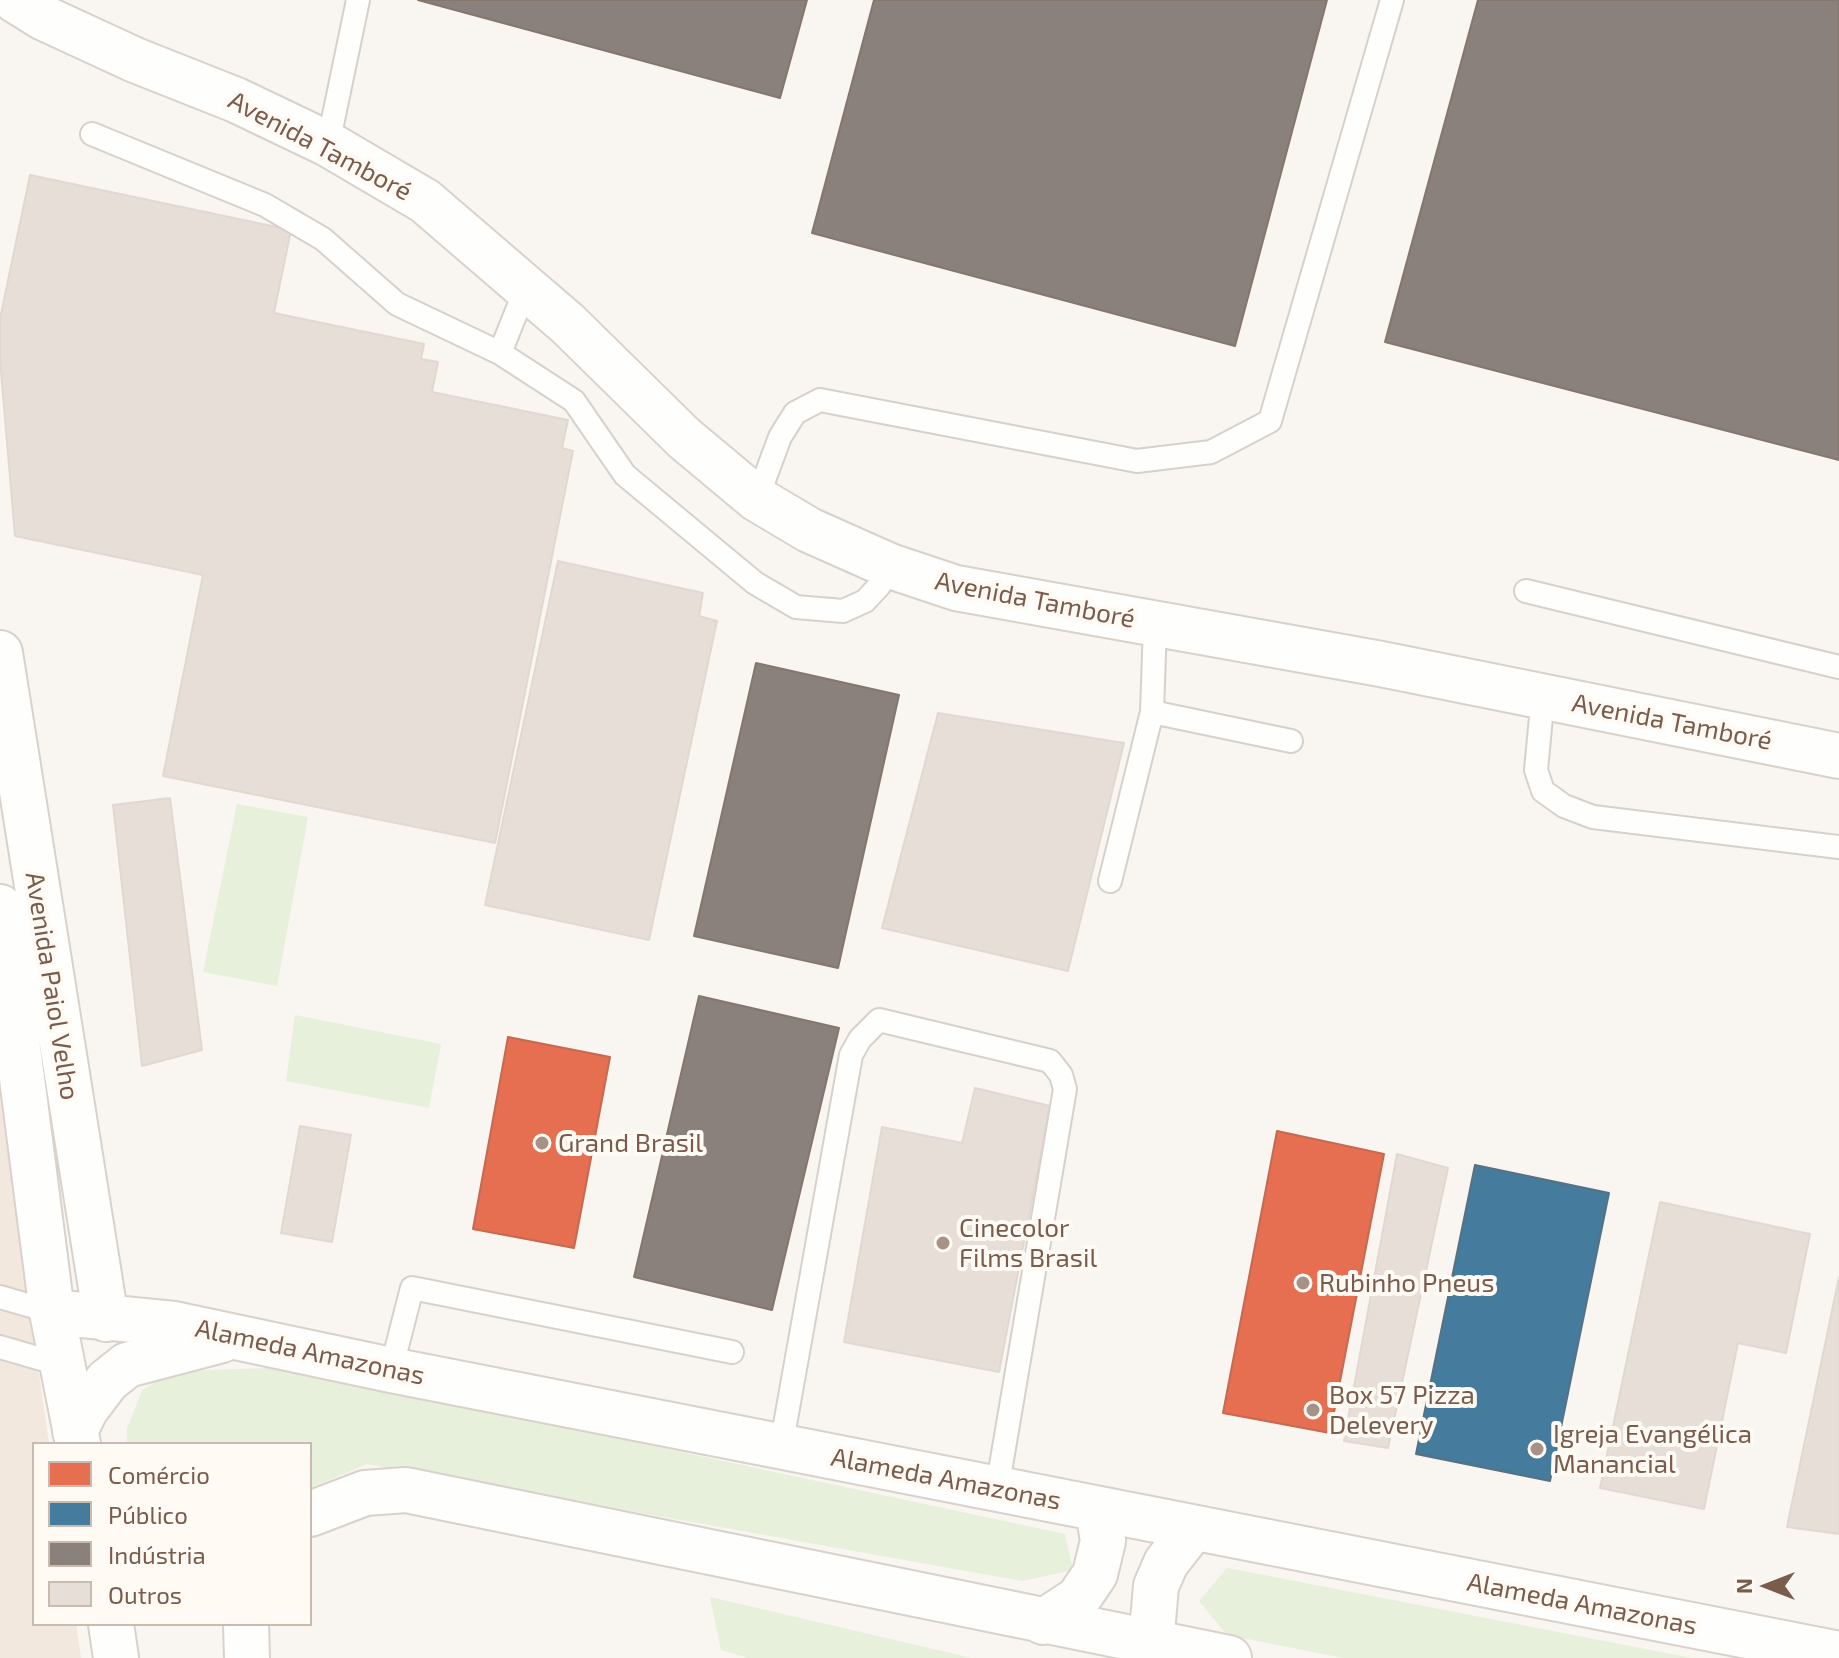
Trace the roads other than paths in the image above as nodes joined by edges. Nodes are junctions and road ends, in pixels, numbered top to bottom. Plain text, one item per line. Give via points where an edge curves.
1 (15, 0) edge
2 (358, 0) edge
3 (1392, 0) edge
4 (92, 134) dead end
5 (328, 144) junction
6 (526, 288) junction
7 (500, 353) junction
8 (757, 499) junction
9 (890, 566) junction
10 (1526, 591) dead end
11 (1155, 624) junction
12 (0, 653) edge
13 (1839, 667) edge
14 (1543, 696) junction
15 (1152, 712) junction
16 (1291, 741) dead end
17 (1839, 756) edge
18 (1839, 847) edge
19 (1110, 881) dead end
20 (0, 907) edge
21 (0, 1297) edge
22 (52, 1312) junction
23 (106, 1319) junction
24 (232, 1338) junction
25 (0, 1347) edge
26 (732, 1352) dead end
27 (62, 1365) junction
28 (391, 1370) junction
29 (77, 1438) edge
30 (781, 1447) junction
31 (997, 1489) junction
32 (1098, 1509) junction
33 (312, 1513) edge
34 (1193, 1528) junction
35 (1043, 1622) junction
36 (111, 1626) edge
37 (246, 1626) edge
38 (1151, 1644) junction
39 (1839, 1654) edge
40 (116, 1658) edge
41 (247, 1658) edge
42 (1229, 1658) edge

1 - 5 main road, Avenida Tamboré via 135,60
2 - 5 lane
3 - 8 lane via 1270,421 1211,452 1137,461 820,400 795,413 780,437
4 - 7 lane via 265,205 323,239 397,304
5 - 6 main road, Avenida Tamboré via 425,201
6 - 7 lane
6 - 8 main road, Avenida Tamboré via 684,438
7 - 9 lane via 574,401 625,475 755,583 796,607 843,611 865,601
8 - 9 main road, Avenida Tamboré via 809,530
9 - 11 main road, Avenida Tamboré via 956,588
10 - 13 lane
11 - 14 main road, Avenida Tamboré
11 - 15 lane
12 - 23 main road, Avenida Paiol Velho
14 - 17 main road, Avenida Tamboré
14 - 18 lane via 1536,770 1543,791 1564,806 1593,817
15 - 16 lane
15 - 19 lane
20 - 22 main road, Avenida Paiol Velho
21 - 22 lane
22 - 23 main road, Alameda Amazonas
22 - 27 main road, Avenida Paiol Velho
23 - 24 main road, Alameda Amazonas via 174,1324
24 - 28 main road, Alameda Amazonas
24 - 29 main road via 127,1365 86,1409
25 - 27 lane
26 - 28 lane via 412,1288
27 - 29 main road, Avenida Paiol Velho
28 - 30 main road, Alameda Amazonas
30 - 31 main road, Alameda Amazonas
30 - 31 lane via 851,1055 879,1020 1050,1061 1065,1089
31 - 32 main road, Alameda Amazonas
32 - 34 main road, Alameda Amazonas
32 - 35 main road via 1103,1541 1095,1574 1078,1599
33 - 35 main road via 379,1489 406,1490
34 - 38 main road via 1156,1586
34 - 39 main road, Alameda Amazonas
35 - 38 main road
36 - 40 main road
37 - 41 main road
38 - 42 main road

